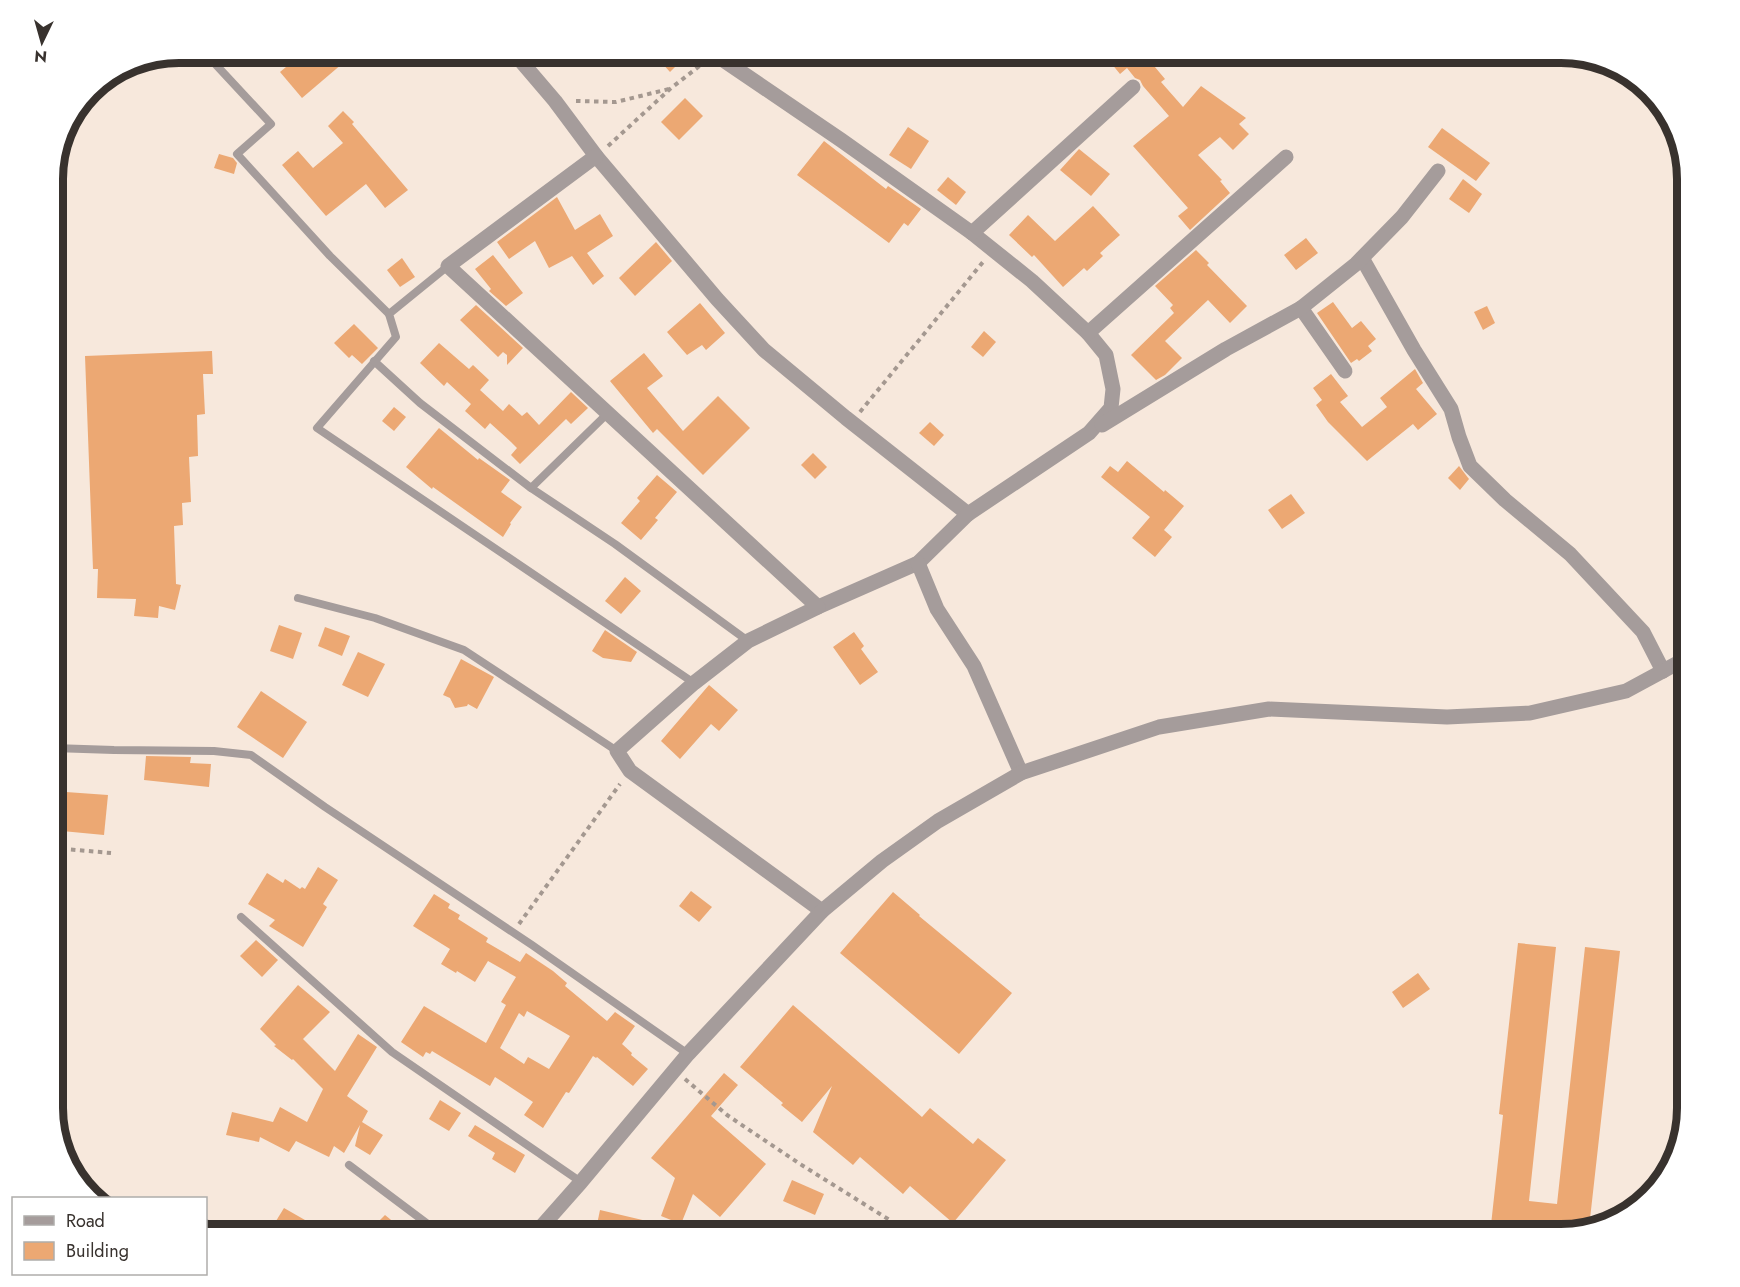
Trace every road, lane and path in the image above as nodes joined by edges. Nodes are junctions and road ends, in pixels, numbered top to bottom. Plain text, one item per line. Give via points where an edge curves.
1 (215, 63) edge
2 (523, 63) edge
3 (702, 63) edge
4 (729, 63) edge
5 (1133, 87) dead end
6 (670, 89) junction
7 (555, 101) junction
8 (596, 156) junction
9 (1286, 157) dead end
10 (1438, 171) dead end
11 (972, 233) junction
12 (993, 250) junction
13 (1362, 258) junction
14 (448, 266) junction
15 (1301, 308) junction
16 (389, 314) junction
17 (1088, 333) junction
18 (374, 362) junction
19 (1346, 371) dead end
20 (608, 412) junction
21 (852, 422) junction
22 (1089, 433) junction
23 (531, 488) junction
24 (968, 514) junction
25 (918, 562) junction
26 (298, 598) dead end
27 (818, 607) junction
28 (748, 641) junction
29 (1677, 664) edge
30 (1662, 672) junction
31 (694, 683) junction
32 (63, 748) edge
33 (617, 751) junction
34 (630, 771) junction
35 (1021, 773) junction
36 (63, 849) edge
37 (111, 854) dead end
38 (822, 911) junction
39 (241, 917) dead end
40 (513, 932) junction
41 (688, 1054) junction
42 (675, 1070) junction
43 (349, 1165) dead end
44 (581, 1182) junction
45 (428, 1224) edge
46 (544, 1224) edge
47 (896, 1224) edge

1 - 16 lane via 271,124 237,154
2 - 7 street
3 - 6 path
4 - 11 street
5 - 11 street
6 - 7 path via 616,102
6 - 8 path
7 - 8 street
8 - 14 street
8 - 21 street via 764,350
9 - 17 street
10 - 13 street via 1402,217
11 - 12 street
12 - 17 street
12 - 21 path
13 - 15 street
13 - 30 street via 1451,409 1470,466 1570,554 1635,623
14 - 16 lane
14 - 20 street
15 - 19 street
15 - 22 street
16 - 18 lane via 396,337
17 - 22 street via 1106,355 1113,389 1111,408
18 - 23 lane via 420,403
18 - 31 lane via 317,428
20 - 23 lane
20 - 27 street
21 - 24 street
22 - 24 street
23 - 28 lane
24 - 25 street
25 - 27 street
25 - 35 street via 937,609 974,666
26 - 33 lane via 375,618 464,650
27 - 28 street
28 - 31 street
29 - 30 street
30 - 35 street via 1626,691 1530,713 1447,717 1269,709 1159,727
31 - 33 street
32 - 40 lane via 251,755
33 - 34 street
34 - 38 street
34 - 40 path
35 - 38 street via 910,841
36 - 37 path
38 - 41 street
39 - 44 lane via 392,1052
40 - 41 lane
41 - 42 street
42 - 44 street
42 - 47 path via 727,1115
43 - 45 lane
44 - 46 street

